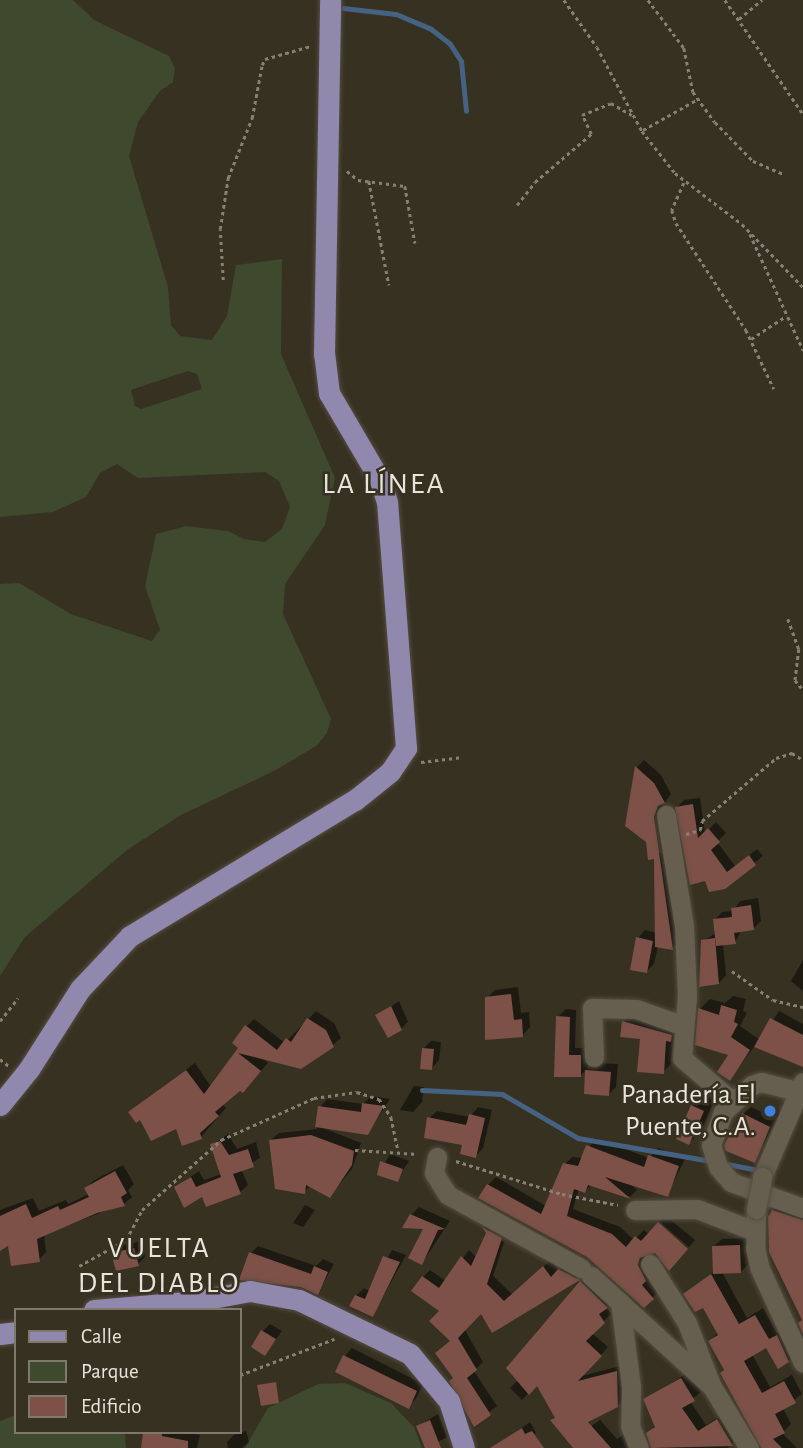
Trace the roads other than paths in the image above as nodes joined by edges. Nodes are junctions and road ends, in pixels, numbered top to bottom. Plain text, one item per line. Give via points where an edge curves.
1 (330, 0) edge
2 (666, 815) dead end
3 (684, 1026) junction
4 (594, 1057) dead end
5 (800, 1086) edge
6 (732, 1101) junction
7 (0, 1105) edge
8 (438, 1157) road end
9 (803, 1208) edge
10 (635, 1210) road end
11 (755, 1231) junction
12 (650, 1264) dead end
13 (620, 1302) junction
14 (117, 1308) edge
15 (803, 1363) edge
16 (711, 1385) junction
17 (464, 1448) edge
18 (639, 1448) edge
19 (749, 1448) edge

1 - 7 main road via 327,379 329,393 380,480 391,524 408,733 400,760 355,800 130,936 86,981
2 - 3 street via 684,926
3 - 4 street via 636,1009 592,1008
3 - 6 street via 681,1054 685,1064
5 - 6 street via 761,1082
5 - 11 street, bridge via 762,1177
6 - 9 street via 714,1128 711,1145 718,1167 738,1185
8 - 13 street via 434,1173 448,1195 586,1272
10 - 11 street via 697,1209
11 - 15 street via 761,1269
12 - 16 street via 687,1323
13 - 16 street
13 - 18 street via 631,1387 630,1426
14 - 17 main road via 250,1291 299,1300 410,1354 449,1401
16 - 19 street

